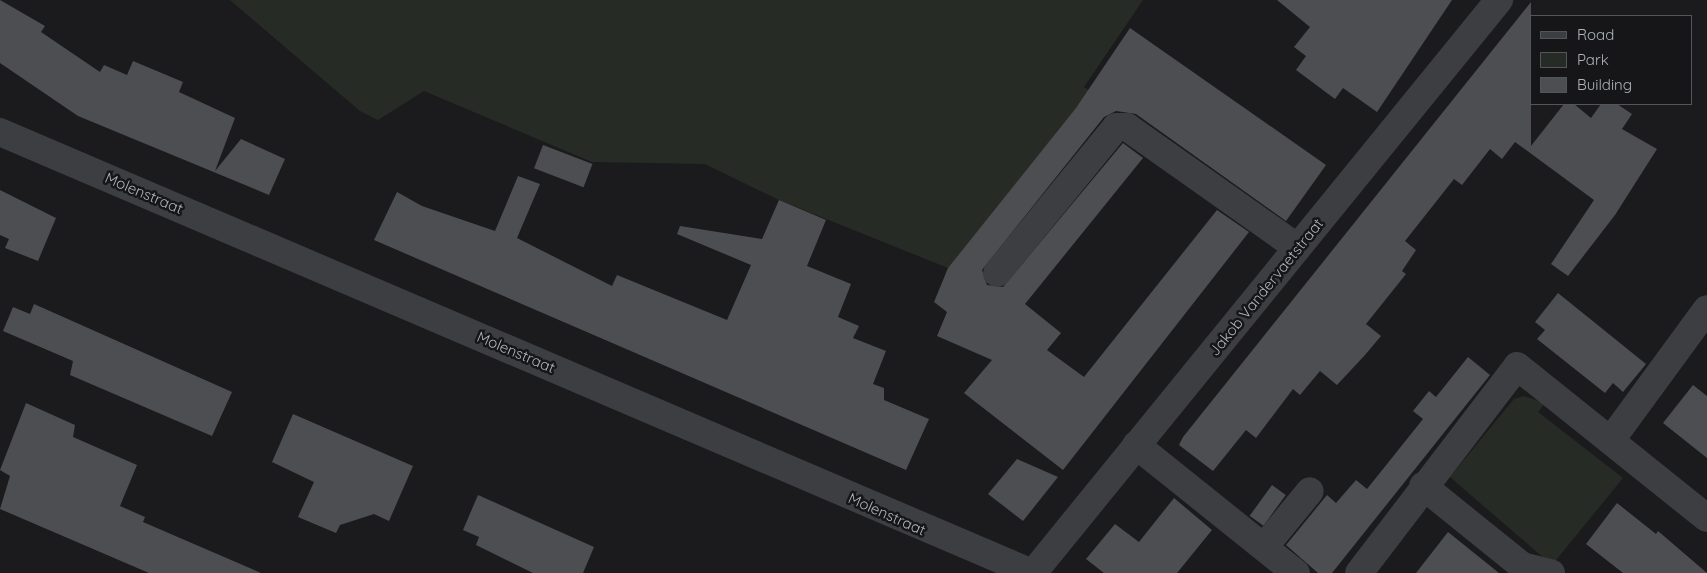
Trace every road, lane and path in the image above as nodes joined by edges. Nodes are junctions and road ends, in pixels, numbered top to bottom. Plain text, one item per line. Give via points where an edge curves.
1 (1499, 0) edge
2 (0, 132) edge
3 (1298, 248) junction
4 (997, 273) dead end
5 (1707, 309) edge
6 (1611, 440) junction
7 (1136, 445) junction
8 (1423, 486) junction
9 (1310, 491) dead end
10 (1707, 518) edge
11 (1264, 547) junction
12 (1032, 573) edge
13 (1296, 573) edge
14 (1359, 573) edge
15 (1551, 573) edge

1 - 3 street, Jakob Vandervaetstraat
2 - 12 street, Molenstraat
3 - 4 street via 1127,127 1116,127
3 - 7 street, Jakob Vandervaetstraat
5 - 6 street
6 - 8 street via 1517,366
6 - 10 street
7 - 11 street
7 - 12 street, Jakob Vandervaetstraat
8 - 14 street
8 - 15 street via 1522,566
9 - 11 street
11 - 13 street

